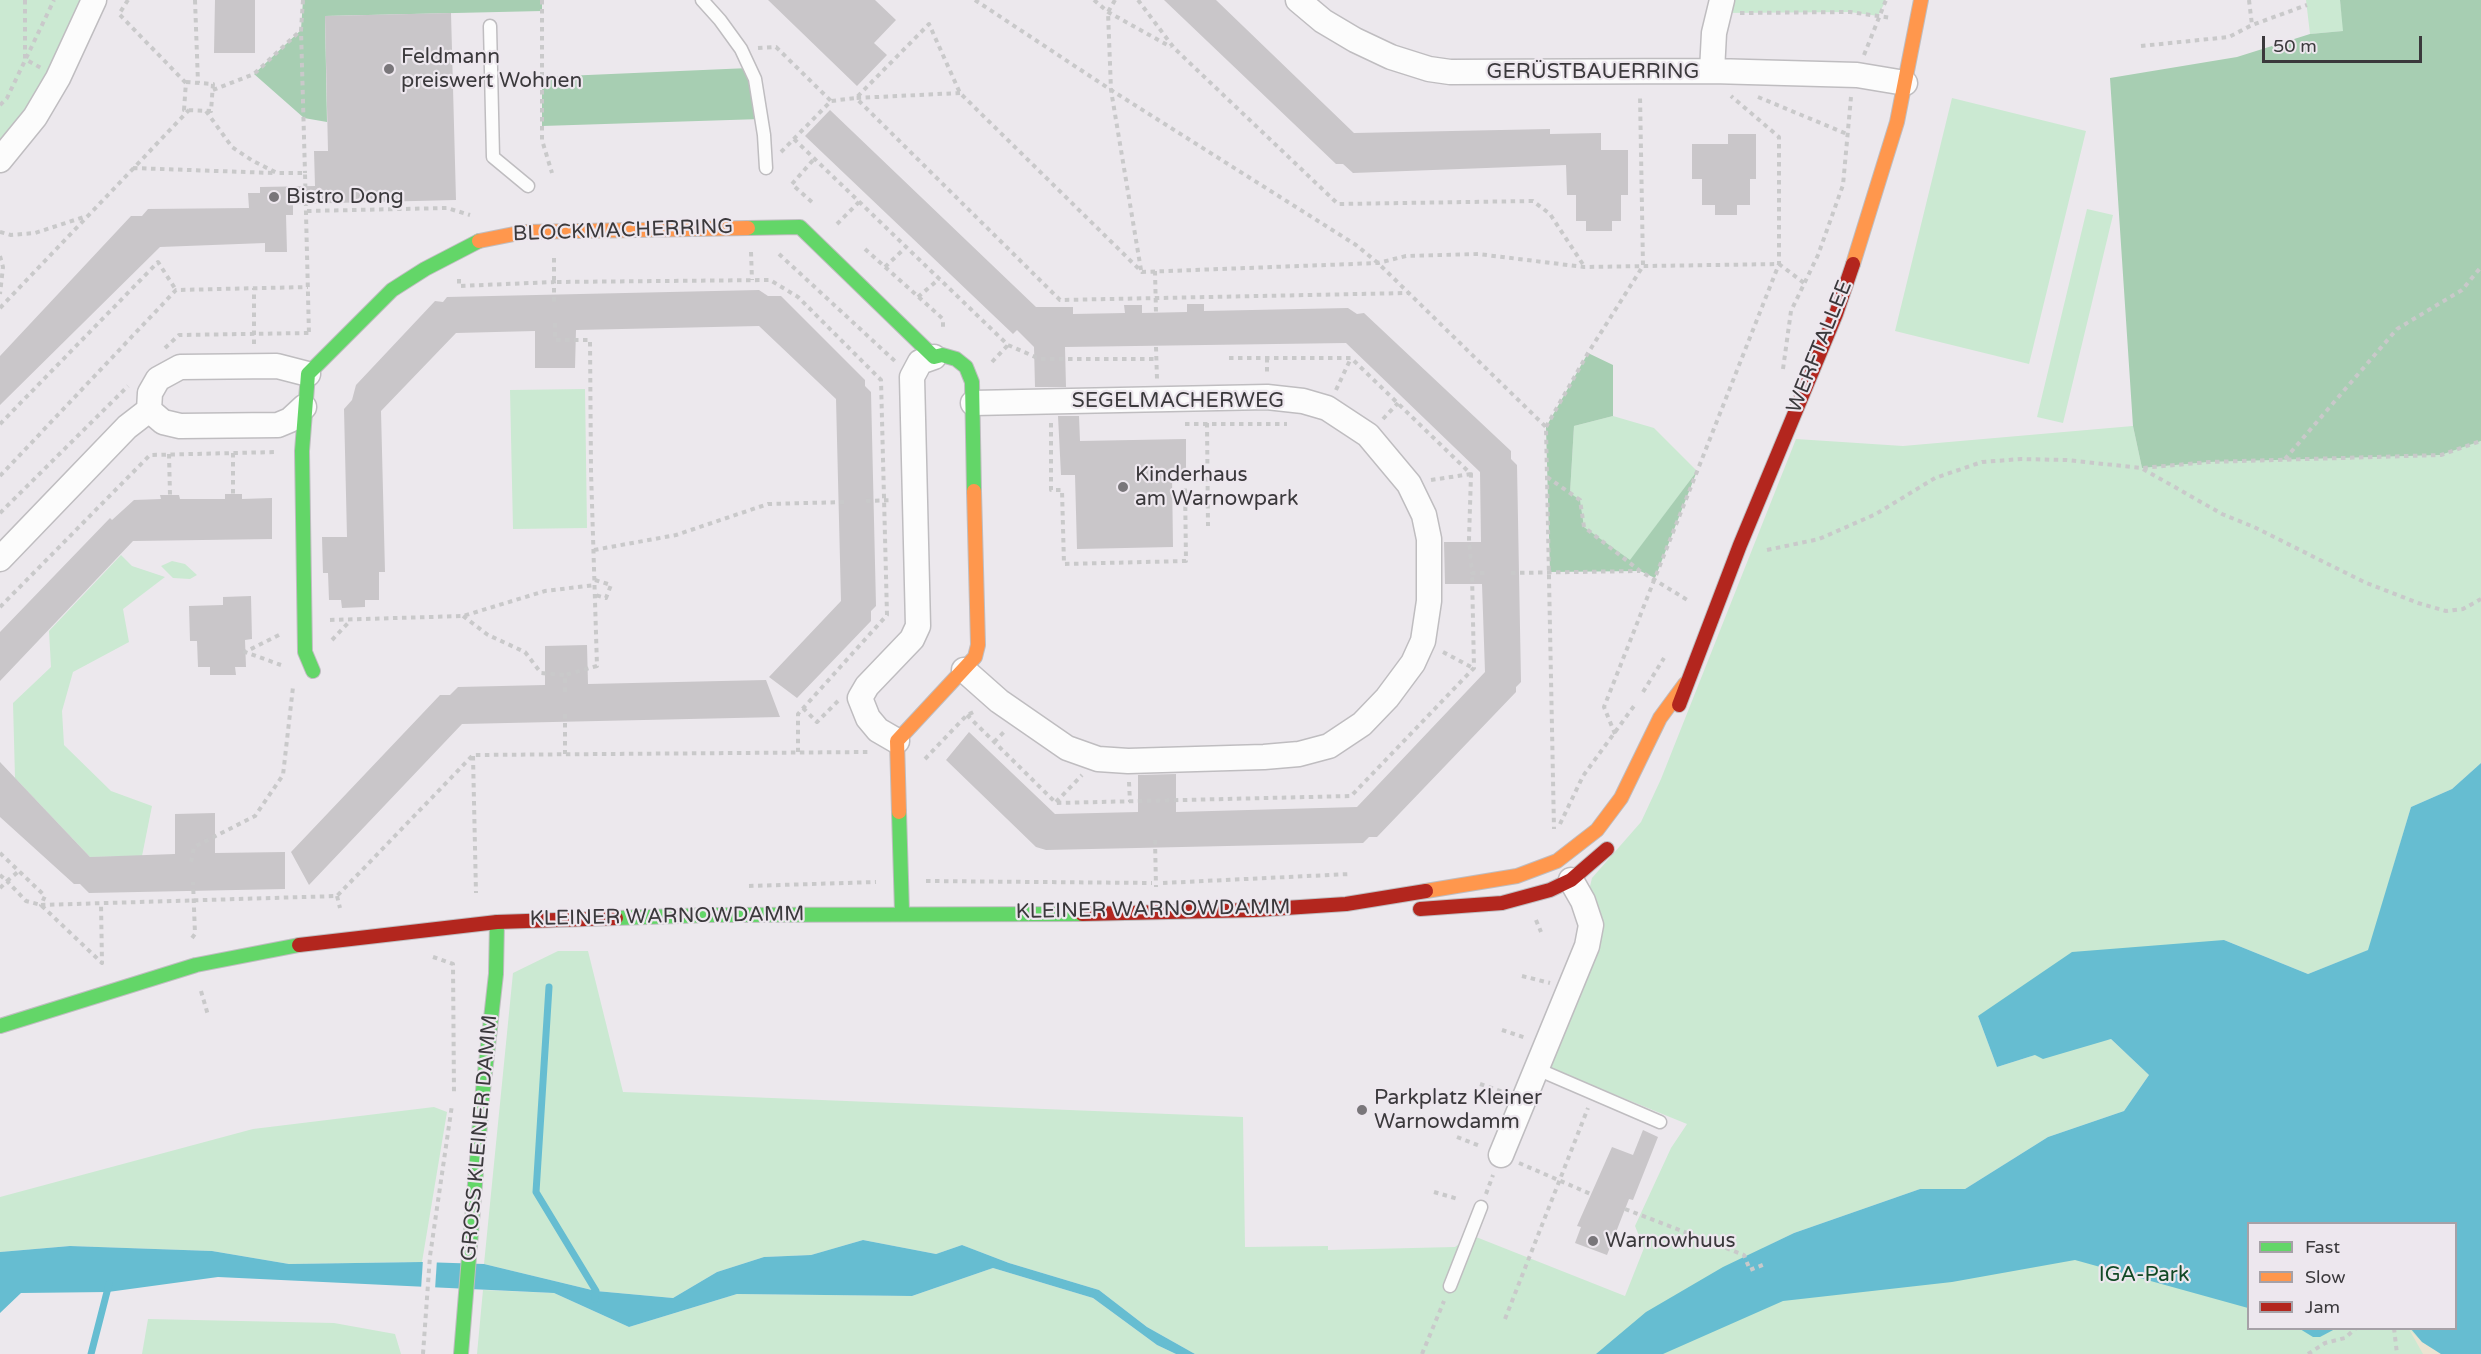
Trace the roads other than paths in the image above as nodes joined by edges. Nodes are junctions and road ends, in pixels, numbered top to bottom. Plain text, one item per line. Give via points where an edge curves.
1 (94, 0) edge
2 (702, 0) edge
3 (1298, 0) edge
4 (1921, 0) edge
5 (1721, 7) edge
6 (490, 26) dead end
7 (1712, 71) junction
8 (1905, 83) junction
9 (0, 159) edge
10 (766, 168) road end
11 (528, 186) dead end
12 (934, 357) junction
13 (308, 374) junction
14 (973, 404) junction
15 (304, 407) junction
16 (149, 410) junction
17 (0, 559) edge
18 (964, 670) junction
19 (313, 671) dead end
20 (1685, 684) junction
21 (1674, 723) dead end
22 (897, 741) junction
23 (1618, 838) dead end
24 (1564, 870) junction
25 (1346, 904) junction
26 (902, 912) junction
27 (497, 922) junction
28 (0, 1026) edge
29 (1537, 1069) junction
30 (1660, 1122) dead end
31 (1491, 1150) road end
32 (1481, 1208) road end
33 (1450, 1286) road end
34 (462, 1354) edge

1 - 9 street via 35,117
2 - 10 lane via 741,49 754,79
3 - 7 street, GERÜSTBAUERRING via 1354,40 1429,69
4 - 8 street, WERFTALLEE
5 - 7 street via 1714,33
6 - 11 lane via 493,157
7 - 8 street, GERÜSTBAUERRING via 1857,75
8 - 20 street, WERFTALLEE via 1880,184 1844,292
12 - 13 street, BLOCKMACHERRING via 800,227 553,231 501,235 458,251 392,290
12 - 14 street via 956,359 966,367 972,382
12 - 22 street via 920,362 912,377 918,626 912,639 860,698 873,724
13 - 15 street
13 - 16 street via 278,366 180,367 158,379 150,393
14 - 18 street via 978,645 975,657
14 - 18 street, SEGELMACHERWEG via 1267,397 1327,408 1368,435 1409,484 1424,515 1429,539 1429,601 1423,641 1413,663 1387,698 1362,724 1329,746 1299,754 1264,758 1098,759 1067,748 999,701
15 - 16 street via 278,425 180,426 163,422
15 - 19 street via 305,652
16 - 17 street via 127,427
18 - 22 street
20 - 21 street, WERFTALLEE
20 - 24 street, WERFTALLEE via 1660,718 1609,818
22 - 26 street
23 - 24 street
24 - 25 street, KLEINER WARNOWDAMM
24 - 25 street, KLEINER WARNOWDAMM via 1550,890 1472,907 1409,909
24 - 29 street via 1591,925 1571,990
25 - 26 street, KLEINER WARNOWDAMM via 1079,914
26 - 27 street, KLEINER WARNOWDAMM
27 - 28 street, KLEINER WARNOWDAMM via 298,945 195,965
27 - 34 street, GROSS KLEINER DAMM via 496,974
29 - 30 lane
29 - 31 street
32 - 33 lane

